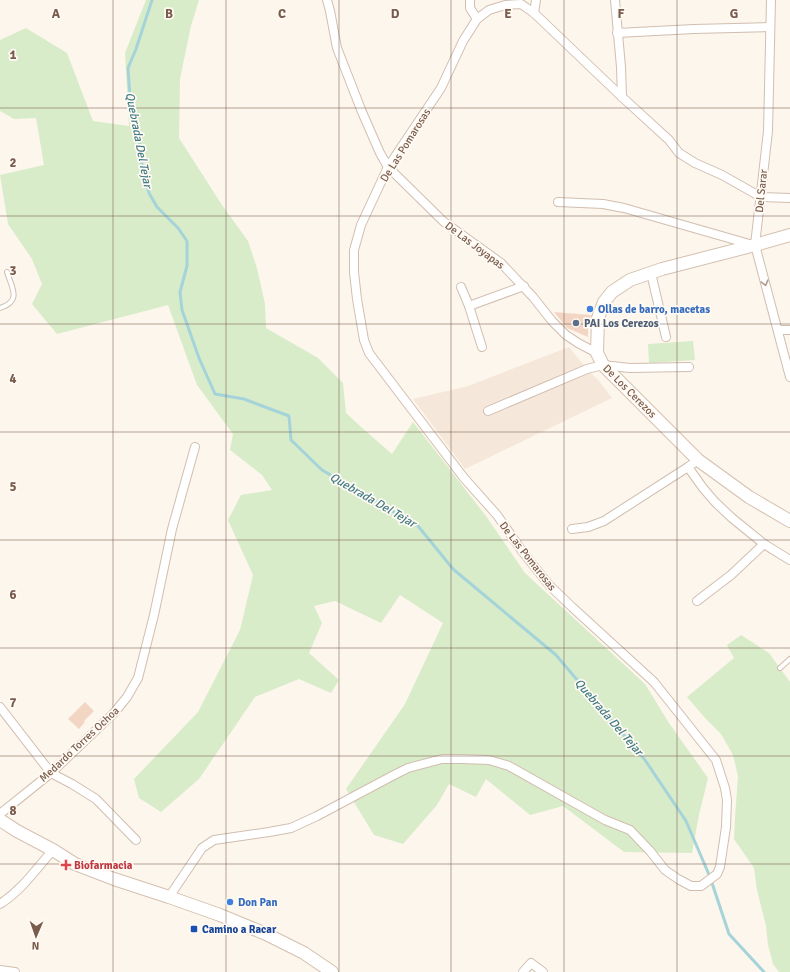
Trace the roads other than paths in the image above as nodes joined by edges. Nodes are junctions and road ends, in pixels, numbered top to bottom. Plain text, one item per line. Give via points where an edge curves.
1 (328, 0) edge
2 (470, 0) edge
3 (536, 0) edge
4 (615, 0) edge
5 (771, 0) edge
6 (534, 13) junction
7 (477, 19) junction
8 (770, 28) junction
9 (617, 33) junction
10 (622, 98) junction
11 (388, 167) junction
12 (761, 197) junction
13 (790, 198) edge
14 (558, 202) dead end
15 (790, 235) edge
16 (755, 245) junction
17 (7, 272) dead end
18 (651, 273) junction
19 (524, 286) junction
20 (461, 287) dead end
21 (469, 306) junction
22 (0, 308) edge
23 (778, 330) junction
24 (790, 330) edge
25 (666, 337) dead end
26 (482, 347) dead end
27 (597, 353) junction
28 (603, 365) junction
29 (689, 367) dead end
30 (790, 377) edge
31 (488, 411) dead end
32 (195, 447) dead end
33 (698, 460) junction
34 (688, 467) junction
35 (790, 521) edge
36 (572, 529) dead end
37 (764, 544) junction
38 (790, 560) edge
39 (697, 601) dead end
40 (790, 659) edge
41 (780, 668) dead end
42 (0, 707) edge
43 (3, 718) edge
44 (51, 773) junction
45 (0, 814) edge
46 (0, 820) edge
47 (136, 840) dead end
48 (52, 850) junction
49 (169, 897) junction
50 (0, 904) edge
51 (0, 970) edge
52 (15, 972) edge
53 (332, 972) edge
54 (523, 972) edge
55 (543, 972) edge

1 - 11 street via 337,48 362,112
2 - 7 street via 470,8
3 - 6 street
4 - 9 street
5 - 8 street, Del Sarar
6 - 7 street, De Las Pomarosas via 521,4 505,5 489,10
6 - 10 street, De Las Pomarosas
7 - 11 street, De Las Pomarosas via 441,88
8 - 9 street
8 - 12 street, Del Sarar via 768,131
9 - 10 street
10 - 12 street, De Las Pomarosas via 669,140 679,153
11 - 19 street, De Las Joyapas via 444,222 501,263
11 - 49 street, De Las Pomarosas via 361,225 354,250 357,299 364,340 369,353 549,585 654,682 716,760 728,800 720,867 717,874 701,886 691,886 665,870 630,830 605,820 509,766 489,760 442,759 408,768 291,828 214,840 202,848
12 - 13 street
12 - 16 street, Del Sarar
14 - 16 street via 603,204 624,208
15 - 16 street, De Los Cerezos
16 - 18 street, De Los Cerezos
16 -> 23 street, Del Sarar
17 - 22 lane via 14,295 12,302
18 - 25 street
18 - 27 street, De Los Cerezos via 630,280 612,292 604,302 598,318
19 - 21 street
19 - 27 street, De Las Joyapas via 566,335
20 - 21 street
21 - 26 street
23 - 24 street
23 - 30 street, Del Sarar
27 - 28 street, De Los Cerezos
28 - 29 street via 630,368
28 - 31 street via 587,368
28 - 33 street, De Los Cerezos
32 - 44 street, Medardo Torres Ochoa via 172,529 138,678 114,713
33 - 34 street
33 - 35 street, De Los Cerezos via 749,497
34 - 36 street via 604,521
34 - 37 street via 715,502
37 - 38 street
37 - 39 street via 731,575
40 - 41 lane
42 - 43 street
43 - 44 street
44 - 45 street, Medardo Torres Ochoa
44 - 47 street via 96,799
46 - 48 street
48 - 49 street via 75,864
48 - 50 street via 32,876
49 - 53 street via 266,934 304,953
51 - 52 street
54 - 55 street via 532,963

